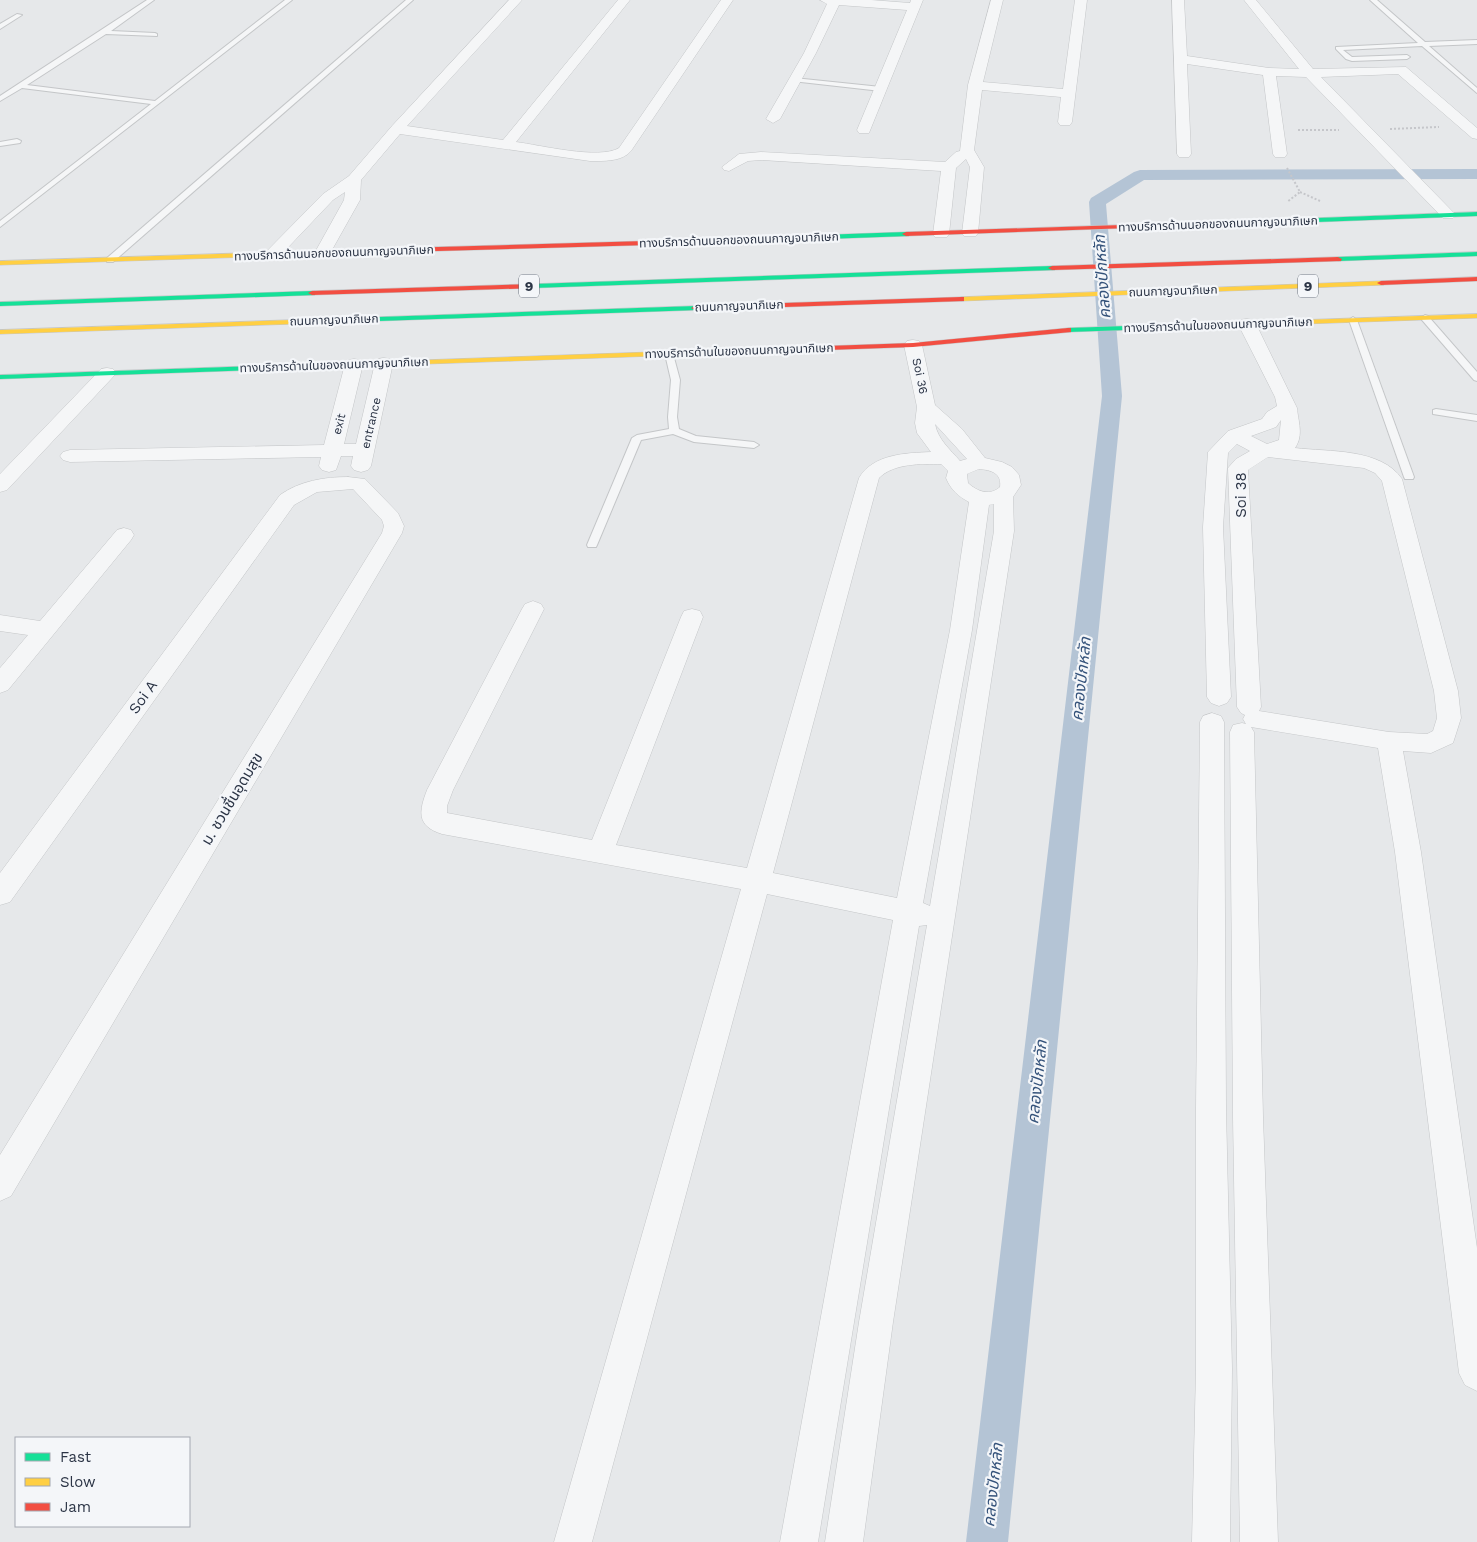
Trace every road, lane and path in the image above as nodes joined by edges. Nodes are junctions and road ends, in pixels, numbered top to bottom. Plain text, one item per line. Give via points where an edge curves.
1 (151, 0) edge
2 (289, 0) edge
3 (410, 0) edge
4 (516, 0) edge
5 (624, 0) edge
6 (727, 0) edge
7 (832, 0) edge
8 (997, 0) edge
9 (1081, 0) edge
10 (1178, 0) edge
11 (1250, 0) edge
12 (1373, 0) edge
13 (915, 4) edge
14 (19, 15) dead end
15 (0, 27) edge
16 (105, 32) junction
17 (155, 36) dead end
18 (1477, 42) edge
19 (1423, 44) junction
20 (1396, 46) junction
21 (1180, 59) junction
22 (1269, 72) junction
23 (1310, 73) junction
24 (794, 80) junction
25 (976, 85) junction
26 (21, 86) junction
27 (881, 89) junction
28 (1477, 91) edge
29 (1068, 94) junction
30 (0, 98) edge
31 (156, 103) junction
32 (773, 119) dead end
33 (1065, 122) dead end
34 (1466, 126) junction
35 (397, 129) junction
36 (864, 130) dead end
37 (1277, 130) junction
38 (1364, 130) junction
39 (1477, 135) edge
40 (17, 141) dead end
41 (0, 144) edge
42 (507, 144) junction
43 (967, 150) junction
44 (1184, 154) dead end
45 (1280, 154) joint
46 (730, 167) dead end
47 (949, 167) junction
48 (354, 179) junction
49 (948, 184) junction
50 (975, 185) junction
51 (1477, 214) edge
52 (1448, 215) junction
53 (1260, 222) junction
54 (0, 224) edge
55 (970, 233) junction
56 (941, 234) junction
57 (322, 254) junction
58 (1477, 254) edge
59 (272, 255) junction
60 (110, 260) junction
61 (0, 263) edge
62 (1477, 279) edge
63 (0, 304) edge
64 (1477, 316) edge
65 (1425, 318) junction
66 (1353, 320) junction
67 (1246, 324) junction
68 (0, 332) edge
69 (913, 344) junction
70 (669, 354) junction
71 (384, 363) junction
72 (354, 364) junction
73 (108, 373) junction
74 (0, 376) edge
75 (1477, 378) edge
76 (926, 407) junction
77 (1288, 408) junction
78 (1436, 412) dead end
79 (1477, 418) edge
80 (674, 431) junction
81 (1234, 435) junction
82 (754, 445) dead end
83 (364, 450) junction
84 (332, 451) junction
85 (1266, 451) junction
86 (70, 456) dead end
87 (979, 463) junction
88 (1218, 463) junction
89 (952, 464) junction
90 (1238, 468) junction
91 (1410, 477) dead end
92 (325, 483) junction
93 (358, 483) junction
94 (0, 486) edge
95 (992, 496) junction
96 (124, 535) dead end
97 (592, 545) dead end
98 (532, 609) dead end
99 (692, 616) dead end
100 (0, 623) edge
101 (46, 630) junction
102 (961, 630) junction
103 (988, 635) junction
104 (0, 684) edge
105 (1216, 710) junction
106 (1249, 719) junction
107 (1389, 741) junction
108 (600, 852) junction
109 (758, 880) junction
110 (0, 894) edge
111 (908, 912) junction
112 (940, 919) junction
113 (1211, 1110) junction
114 (1248, 1117) junction
115 (0, 1185) edge
116 (1477, 1373) edge
117 (573, 1542) edge
118 (799, 1542) edge
119 (844, 1542) edge
120 (1211, 1542) edge
121 (1259, 1542) edge

1 - 16 lane
2 - 31 lane
3 - 60 lane
4 - 35 street
5 - 42 street
6 - 42 street via 624,151 612,156 590,157
7 - 13 street
7 - 24 street
8 - 25 street
9 - 29 street
10 - 21 street
11 - 23 street
12 - 19 lane
13 - 27 street
14 - 15 lane
16 - 17 lane
16 - 26 lane
18 - 19 lane
19 - 20 lane
19 - 28 lane
20 - 20 lane via 1406,57 1350,59 1338,48
21 - 22 street
21 - 44 street
22 - 23 street
22 - 37 street
23 - 34 street via 1402,70
23 - 38 street
24 - 27 lane
24 - 32 street
25 - 29 street
25 - 43 street
26 - 30 lane
26 - 31 lane
27 - 36 street
29 - 33 street
31 - 54 lane
34 - 38 path
34 - 39 street
35 - 42 street
35 - 48 street
37 - 38 path
37 - 45 street
38 - 52 street
40 - 41 lane
43 - 47 street
43 - 50 street via 978,167
45 - 53 path via 1300,192
46 - 47 street via 744,157 761,156
47 - 49 street
48 - 57 street via 352,200
48 - 59 street via 328,197
49 - 50 street
49 - 56 street
50 - 55 street
51 - 52 main road, ทางบริการด้านนอกของถนนกาญจนาภิเษก
52 - 53 main road, ทางบริการด้านนอกของถนนกาญจนาภิเษก
53 - 55 main road, ทางบริการด้านนอกของถนนกาญจนาภิเษก
55 - 56 main road, ทางบริการด้านนอกของถนนกาญจนาภิเษก
56 - 57 main road, ทางบริการด้านนอกของถนนกาญจนาภิเษก
57 - 59 main road, ทางบริการด้านนอกของถนนกาญจนาภิเษก
58 - 63 main road, ถนนกาญจนาภิเษก / 9
59 - 60 main road, ทางบริการด้านนอกของถนนกาญจนาภิเษก
60 - 61 main road, ทางบริการด้านนอกของถนนกาญจนาภิเษก
62 - 68 main road, ถนนกาญจนาภิเษก / 9
64 - 65 main road, ทางบริการด้านในของถนนกาญจนาภิเษก
65 - 66 main road, ทางบริการด้านในของถนนกาญจนาภิเษก
65 - 75 lane
66 - 67 main road, ทางบริการด้านในของถนนกาญจนาภิเษก
66 - 91 lane
67 - 69 main road, ทางบริการด้านในของถนนกาญจนาภิเษก via 1061,330
67 - 77 street, Soi 38
69 - 70 main road, ทางบริการด้านในของถนนกาญจนาภิเษก
69 - 76 street, Soi 36
70 - 71 main road, ทางบริการด้านในของถนนกาญจนาภิเษก
70 - 80 lane via 675,372 671,420
71 - 72 main road, ทางบริการด้านในของถนนกาญจนาภิเษก
71 - 83 street, entrance
72 - 73 main road, ทางบริการด้านในของถนนกาญจนาภิเษก
72 - 84 street, exit
73 - 74 main road, ทางบริการด้านในของถนนกาญจนาภิเษก
73 - 94 street
76 - 87 street via 966,444
76 - 89 street, Soi 36 via 927,432
77 - 81 street via 1274,416 1270,423
77 - 85 street, Soi 38 via 1291,422 1288,444
78 - 79 lane
80 - 82 lane via 694,439
80 - 97 lane via 637,438
81 - 85 street
81 - 88 street via 1218,452
83 - 84 street
83 - 93 street, entrance
84 - 86 street
84 - 92 street, exit
85 - 90 street, Soi 38 via 1246,460
85 - 107 street via 1369,462 1392,479 1446,692 1449,718 1444,736 1431,744
87 - 89 street
87 - 95 street via 1006,472 1010,478 1009,490
88 - 90 street
88 - 105 street via 1213,527
89 - 95 street via 961,490
89 - 109 street via 920,458 883,466 872,472 866,483
90 - 106 street, Soi 38
92 - 93 street
92 - 110 street, Soi A via 296,492 287,500
93 - 115 street, ม. ชวนชื่นอุดมสุข via 391,518 392,533
95 - 102 street
95 - 103 street via 1005,515
96 - 101 street
98 - 108 street via 440,790 434,817 442,824
99 - 108 street
100 - 101 street
101 - 104 street
102 - 103 street
102 - 111 street
103 - 112 street
105 - 106 street via 1229,731
105 - 106 street via 1230,698 1240,701
105 - 113 street
106 - 107 street
106 - 114 street, Soi 38
107 - 116 street via 1410,862
108 - 109 street
109 - 111 street
109 - 117 street
111 - 112 street
111 - 118 street
112 - 119 street
113 - 114 street
113 - 120 street via 1214,1359
114 - 121 street, Soi 38

